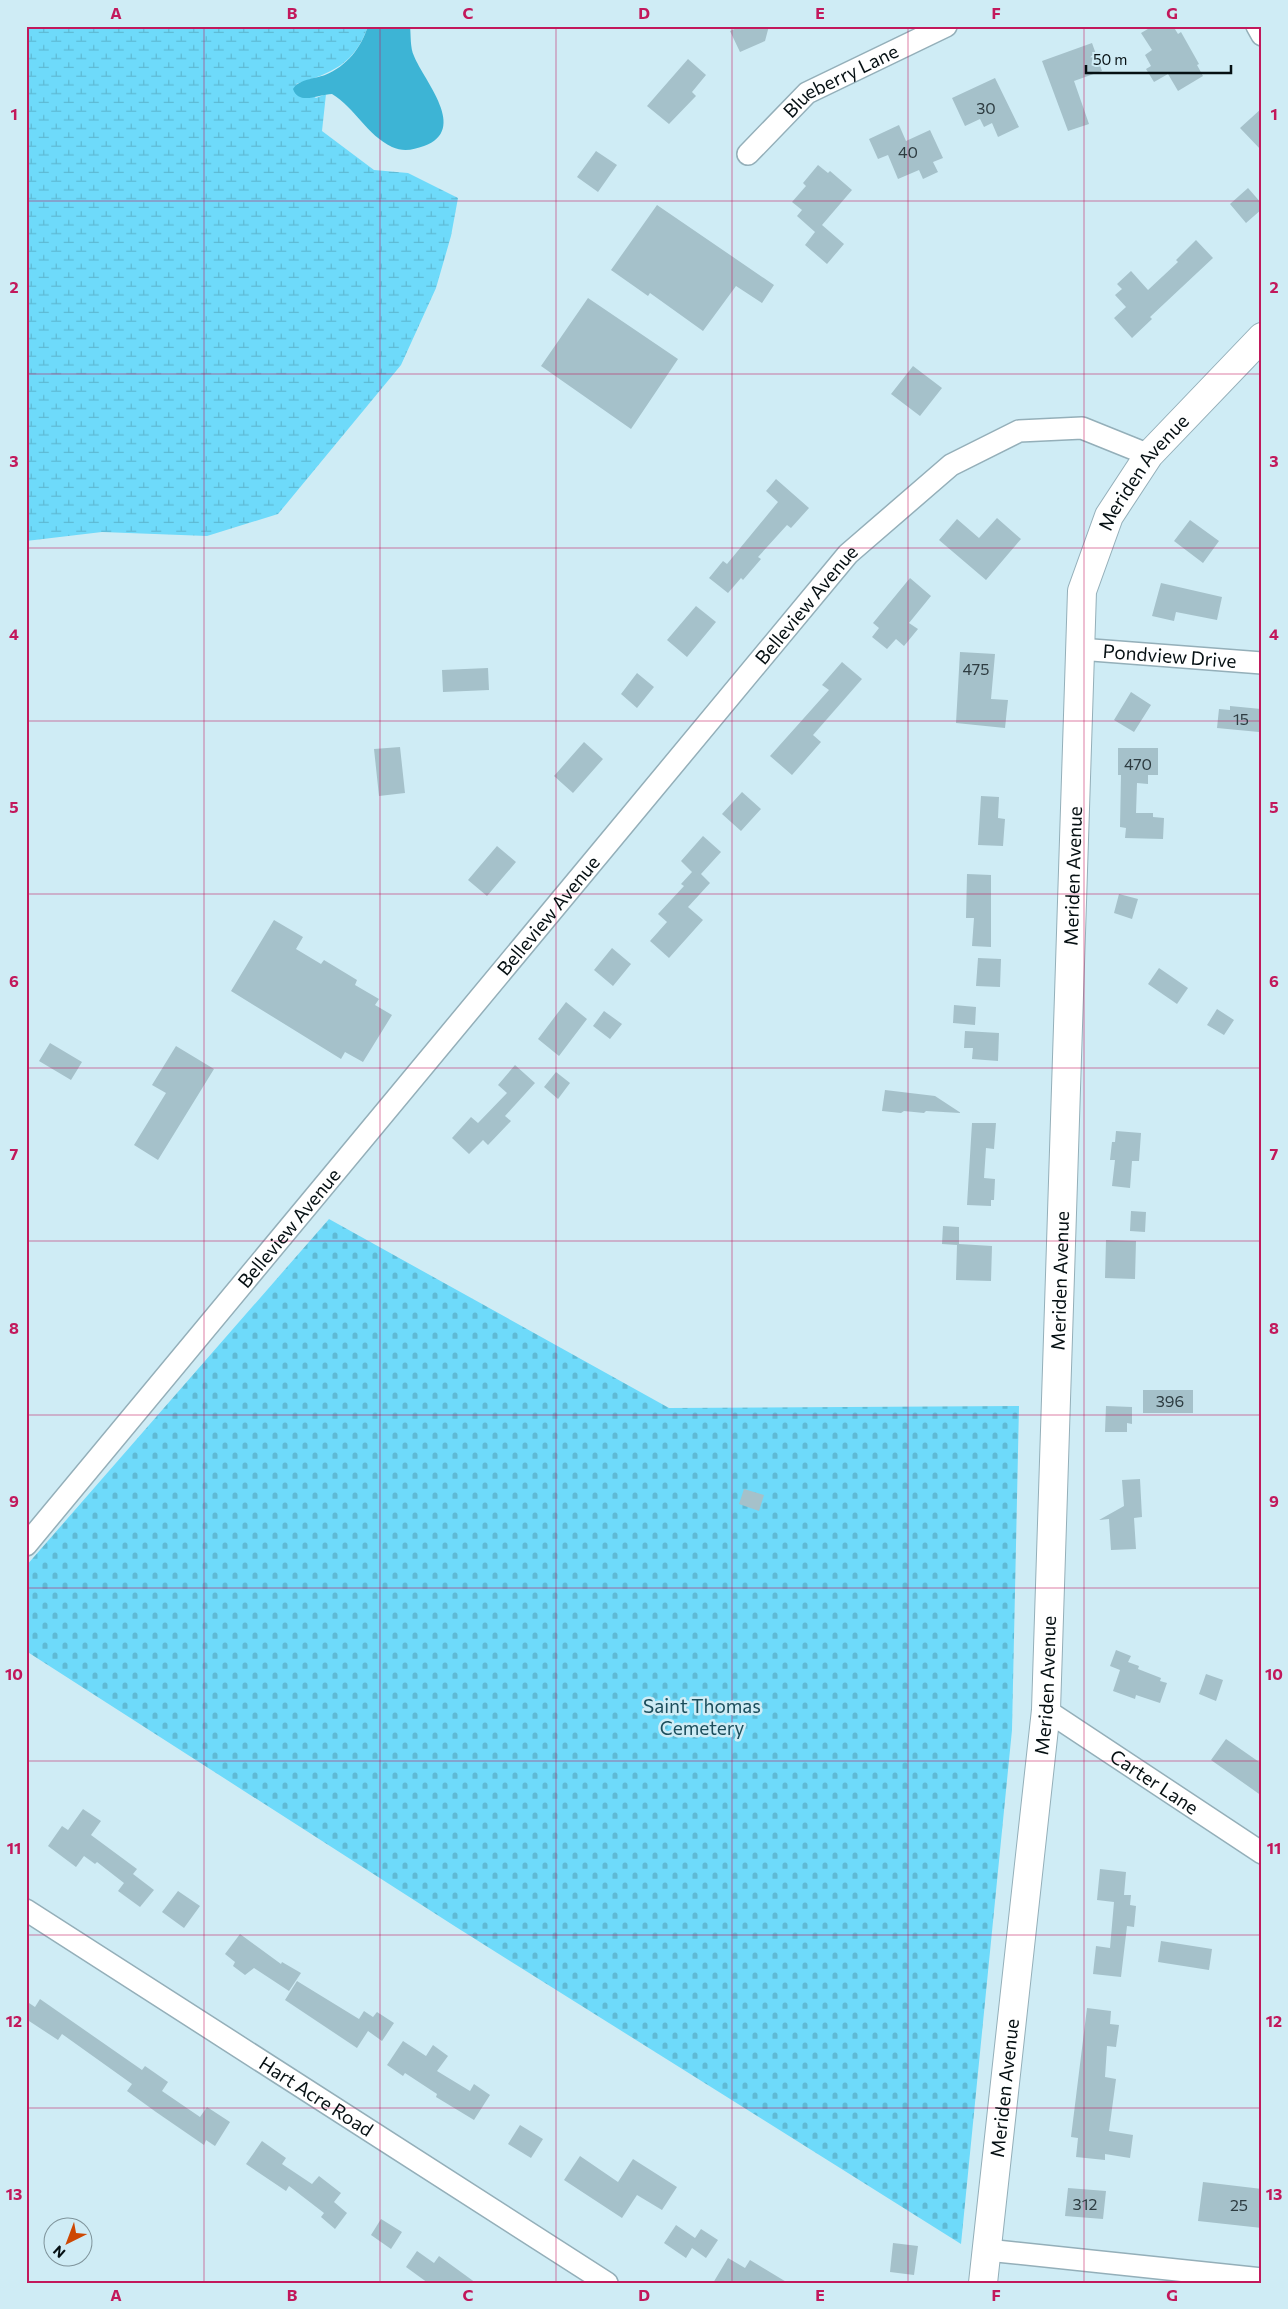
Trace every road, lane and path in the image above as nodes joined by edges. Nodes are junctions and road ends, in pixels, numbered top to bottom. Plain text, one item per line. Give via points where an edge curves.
1 (946, 26) edge
2 (1257, 26) edge
3 (1262, 35) edge
4 (748, 154) dead end
5 (1262, 337) edge
6 (1150, 455) junction
7 (1079, 649) junction
8 (1262, 663) edge
9 (26, 1545) edge
10 (1046, 1710) junction
11 (1262, 1853) edge
12 (26, 1910) edge
13 (987, 2250) junction
14 (1262, 2279) edge
15 (607, 2283) edge
16 (983, 2283) edge

1 - 4 street, Blueberry Lane via 807,93
2 - 3 street
5 - 6 main road, Meriden Avenue
6 - 7 main road, Meriden Avenue via 1109,516 1082,591
6 - 9 street, Belleview Avenue via 1082,428 1019,430 951,465 848,554
7 - 8 street, Pondview Drive
7 - 10 main road, Meriden Avenue
10 - 11 street, Carter Lane
10 - 13 main road, Meriden Avenue
12 - 15 street, Hart Acre Road
13 - 14 street
13 - 16 main road, Meriden Avenue

